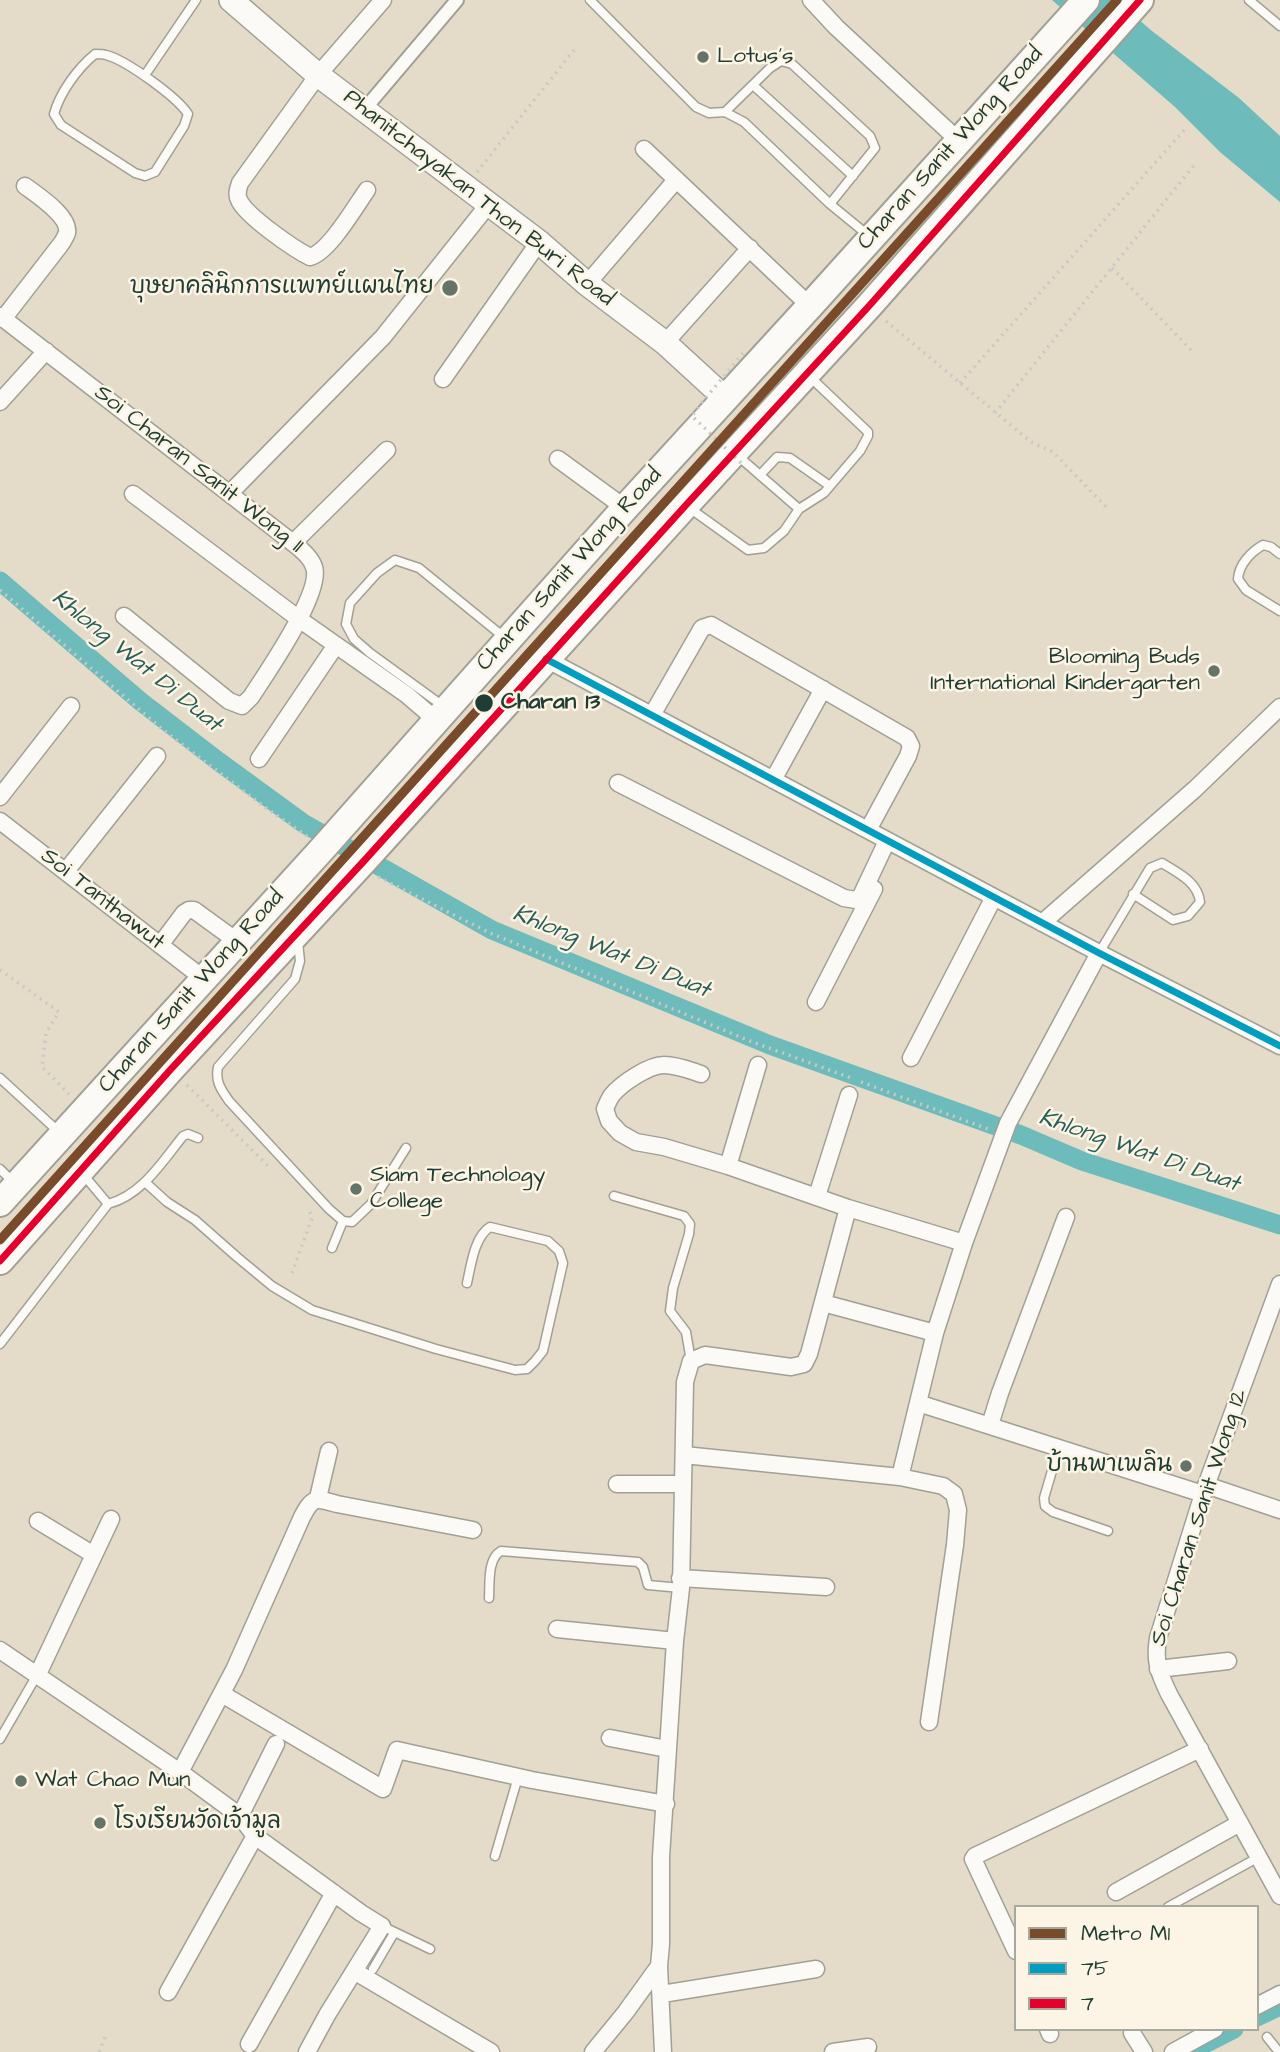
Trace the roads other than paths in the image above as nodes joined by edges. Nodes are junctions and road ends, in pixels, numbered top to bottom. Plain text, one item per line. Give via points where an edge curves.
1 (197, 0) edge
2 (383, 0) edge
3 (457, 0) edge
4 (590, 0) edge
5 (811, 0) edge
6 (1086, 0) edge
7 (1140, 0) edge
8 (1249, 0) edge
9 (238, 2) edge
10 (1280, 26) edge
11 (145, 75) junction
12 (318, 75) junction
13 (753, 85) junction
14 (363, 111) junction
15 (725, 113) junction
16 (958, 140) junction
17 (644, 149) dead end
18 (853, 176) junction
19 (676, 180) junction
20 (25, 186) dead end
21 (367, 190) dead end
22 (830, 204) junction
23 (488, 205) junction
24 (871, 238) junction
25 (539, 242) junction
26 (750, 248) junction
27 (587, 284) junction
28 (810, 306) junction
29 (2, 317) edge
30 (665, 343) junction
31 (46, 351) junction
32 (807, 373) junction
33 (443, 379) dead end
34 (725, 398) junction
35 (0, 402) edge
36 (387, 450) dead end
37 (738, 458) junction
38 (558, 459) dead end
39 (760, 475) junction
40 (830, 486) junction
41 (230, 493) junction
42 (133, 494) dead end
43 (686, 505) junction
44 (625, 508) junction
45 (799, 509) junction
46 (293, 543) junction
47 (1280, 554) edge
48 (1280, 611) edge
49 (124, 616) dead end
50 (299, 619) junction
51 (507, 640) junction
52 (336, 645) junction
53 (546, 659) junction
54 (823, 689) junction
55 (71, 706) dead end
56 (1280, 707) edge
57 (441, 714) junction
58 (652, 715) junction
59 (157, 756) dead end
60 (259, 759) dead end
61 (773, 779) junction
62 (618, 783) dead end
63 (0, 797) edge
64 (0, 821) edge
65 (868, 830) junction
66 (892, 843) junction
67 (66, 871) junction
68 (1133, 894) junction
69 (994, 897) junction
70 (1042, 922) junction
71 (298, 932) junction
72 (238, 942) junction
73 (160, 945) junction
74 (1099, 953) junction
75 (204, 979) junction
76 (816, 1002) dead end
77 (1280, 1046) edge
78 (911, 1058) dead end
79 (758, 1065) dead end
80 (701, 1074) dead end
81 (0, 1079) edge
82 (849, 1095) dead end
83 (62, 1135) junction
84 (198, 1138) dead end
85 (406, 1148) dead end
86 (728, 1166) junction
87 (80, 1171) junction
88 (145, 1182) junction
89 (5, 1186) edge
90 (614, 1196) dead end
91 (817, 1196) junction
92 (108, 1204) junction
93 (848, 1208) junction
94 (1066, 1217) dead end
95 (342, 1221) junction
96 (964, 1243) junction
97 (332, 1248) dead end
98 (0, 1261) edge
99 (467, 1283) dead end
100 (1280, 1284) edge
101 (823, 1303) junction
102 (1264, 1326) junction
103 (1280, 1332) edge
104 (935, 1333) junction
105 (0, 1344) edge
106 (691, 1361) junction
107 (918, 1403) junction
108 (990, 1425) junction
109 (1059, 1447) junction
110 (329, 1451) dead end
111 (684, 1455) junction
112 (900, 1477) junction
113 (682, 1483) junction
114 (617, 1484) dead end
115 (1205, 1489) junction
116 (318, 1498) junction
117 (1280, 1510) edge
118 (111, 1519) dead end
119 (38, 1521) dead end
120 (473, 1530) dead end
121 (1108, 1531) dead end
122 (94, 1555) junction
123 (680, 1583) junction
124 (826, 1587) dead end
125 (489, 1598) dead end
126 (557, 1629) dead end
127 (675, 1640) junction
128 (0, 1650) edge
129 (1228, 1661) dead end
130 (1158, 1669) junction
131 (38, 1674) junction
132 (222, 1694) junction
133 (929, 1722) dead end
134 (610, 1738) dead end
135 (0, 1739) edge
136 (276, 1744) dead end
137 (667, 1749) junction
138 (1199, 1749) junction
139 (180, 1772) junction
140 (518, 1777) junction
141 (666, 1804) junction
142 (240, 1816) junction
143 (1240, 1823) junction
144 (255, 1836) junction
145 (495, 1856) dead end
146 (1259, 1857) junction
147 (1116, 1892) dead end
148 (334, 1893) junction
149 (1280, 1895) edge
150 (1172, 1905) edge
151 (388, 1929) junction
152 (1014, 1946) edge
153 (430, 1949) dead end
154 (659, 1966) junction
155 (373, 1969) dead end
156 (816, 1969) dead end
157 (354, 1971) junction
158 (168, 1992) dead end
159 (662, 1994) junction
160 (1280, 1994) edge
161 (1259, 2005) edge
162 (1211, 2031) edge
163 (1132, 2033) dead end
164 (1266, 2037) dead end
165 (249, 2044) dead end
166 (868, 2047) dead end
167 (307, 2052) edge
168 (491, 2052) edge
169 (593, 2052) edge
170 (663, 2052) edge
171 (833, 2052) edge
172 (1144, 2052) edge
173 (1173, 2052) edge
174 (1279, 2052) edge

1 - 11 lane
2 - 12 street
3 - 14 street
4 - 15 lane via 696,107
5 - 16 street
6 - 16 main road, Charan Sanit Wong Road
7 - 32 main road, Charan Sanit Wong Road
8 - 10 lane
9 - 12 main road, Phanitchayakan Thon Buri Road
11 - 11 lane via 188,114 155,172 145,176 61,125 54,114 64,92 95,54 107,55
12 - 14 main road, Phanitchayakan Thon Buri Road
12 - 21 street via 240,183 239,201 310,257 331,239
13 - 15 lane
13 - 18 lane
13 - 18 lane via 781,61 792,64 870,136 875,148
14 - 23 main road, Phanitchayakan Thon Buri Road
15 - 22 lane via 744,122
16 - 24 main road, Charan Sanit Wong Road
17 - 19 street
18 - 22 lane
19 - 26 street
19 - 27 street
20 - 29 street via 61,215 67,233
22 - 24 lane
23 - 25 main road, Phanitchayakan Thon Buri Road
23 - 41 street via 383,337
24 - 28 main road, Charan Sanit Wong Road
25 - 27 main road, Phanitchayakan Thon Buri Road
25 - 33 street
26 - 28 street
26 - 30 street
27 - 30 main road, Phanitchayakan Thon Buri Road
28 - 34 main road, Charan Sanit Wong Road
29 - 31 street, Soi Charan Sanit Wong 11
30 - 34 main road, Phanitchayakan Thon Buri Road
31 - 35 street
31 - 41 street, Soi Charan Sanit Wong 11
32 - 37 main road, Charan Sanit Wong Road
32 - 40 lane via 868,432 860,451
34 - 44 main road, Charan Sanit Wong Road
36 - 46 street
37 - 39 lane
37 - 43 main road, Charan Sanit Wong Road
38 - 44 street
39 - 40 lane via 777,457 790,458
39 - 45 lane
40 - 45 lane
41 - 46 street, Soi Charan Sanit Wong 11
42 - 50 street
43 - 45 lane via 748,550 764,548 784,531
43 - 53 main road, Charan Sanit Wong Road
44 - 51 main road, Charan Sanit Wong Road
46 - 50 street, Soi Charan Sanit Wong 11 via 315,568
47 - 48 lane via 1263,545 1239,570 1238,579 1246,590
49 - 50 street via 229,701 242,706
50 - 52 street
51 - 57 main road, Charan Sanit Wong Road
51 - 57 lane via 419,568 395,561 377,573 351,603 346,624 354,639
52 - 57 street
52 - 60 street
53 - 58 street
53 - 71 main road, Charan Sanit Wong Road via 370,864
54 - 58 street via 711,625 702,628
54 - 61 street
54 - 65 street via 907,738 911,746
55 - 63 street
56 - 70 street via 1195,789
57 - 72 main road, Charan Sanit Wong Road via 325,838
58 - 61 street
59 - 67 street
61 - 65 street
62 - 66 street via 844,898 861,896
64 - 67 street, Soi Tanthawut
65 - 66 street
66 - 69 street
66 - 76 street
67 - 73 street, Soi Tanthawut
68 - 68 lane via 1173,920 1188,916 1200,902 1191,882 1162,863 1150,868
68 - 74 lane
69 - 70 street
69 - 78 street
70 - 74 street
71 - 87 main road, Charan Sanit Wong Road
71 - 95 lane via 300,961 295,979 218,1067 216,1077 229,1101
72 - 73 street via 189,910
72 - 75 main road, Charan Sanit Wong Road
73 - 75 street, Soi Tanthawut
74 - 77 street
74 - 96 street via 1005,1130
75 - 83 main road, Charan Sanit Wong Road
79 - 86 street
80 - 86 street via 662,1065 647,1069 618,1088 605,1109 620,1133 636,1142
81 - 83 lane
82 - 91 street
83 - 89 main road, Charan Sanit Wong Road
84 - 88 lane via 183,1136
85 - 95 lane via 371,1204 352,1222
86 - 91 street
87 - 92 lane
87 - 98 main road, Charan Sanit Wong Road
88 - 92 lane via 129,1196
88 - 99 lane via 272,1286 312,1310 475,1360 527,1369 543,1351 564,1263 559,1251 548,1241 490,1227 475,1252
90 - 106 lane via 684,1216 690,1224 670,1311 686,1332
91 - 93 street
92 - 105 lane
93 - 96 street
93 - 101 street
94 - 108 street
95 - 97 lane
96 - 104 street
100 - 102 street, Soi Charan Sanit Wong 12
101 - 104 street
101 - 106 street via 804,1364 792,1367 705,1355
102 - 103 street
102 - 115 street, Soi Charan Sanit Wong 12
104 - 107 street
106 - 111 street via 685,1381
107 - 108 street
107 - 112 street
108 - 109 street
109 - 115 street
109 - 121 lane via 1045,1506
110 - 116 street
111 - 112 street
111 - 113 street
112 - 133 street via 943,1486 954,1494 958,1510
113 - 114 street
113 - 123 street
115 - 117 street
115 - 130 street, Soi Charan Sanit Wong 12 via 1157,1638
116 - 120 street
116 - 132 street via 302,1517
118 - 122 street
119 - 122 street
122 - 131 street
123 - 124 street
123 - 125 lane via 648,1585 638,1562 501,1551 492,1560
123 - 127 street
126 - 127 street
127 - 137 street
128 - 131 street
129 - 130 street
130 - 138 street, Soi Charan Sanit Wong 12
131 - 135 lane
131 - 139 street
132 - 139 street
132 - 140 street via 383,1789 397,1750
134 - 137 street
136 - 142 street
137 - 141 street
138 - 143 street, Soi Charan Sanit Wong 12
138 - 152 street via 975,1856
139 - 142 street
140 - 141 street
140 - 145 lane
141 - 154 street
142 - 144 street
143 - 146 street, Soi Charan Sanit Wong 12
143 - 147 street
144 - 148 street
144 - 158 street
146 - 149 street, Soi Charan Sanit Wong 12
146 - 150 lane
148 - 151 street
148 - 165 street
151 - 153 lane
151 - 155 lane
151 - 157 street
154 - 159 street
154 - 169 street
156 - 159 street
157 - 167 street
157 - 168 street
159 - 170 street
160 - 161 street
162 - 173 street
163 - 172 street
164 - 174 lane
166 - 171 street

